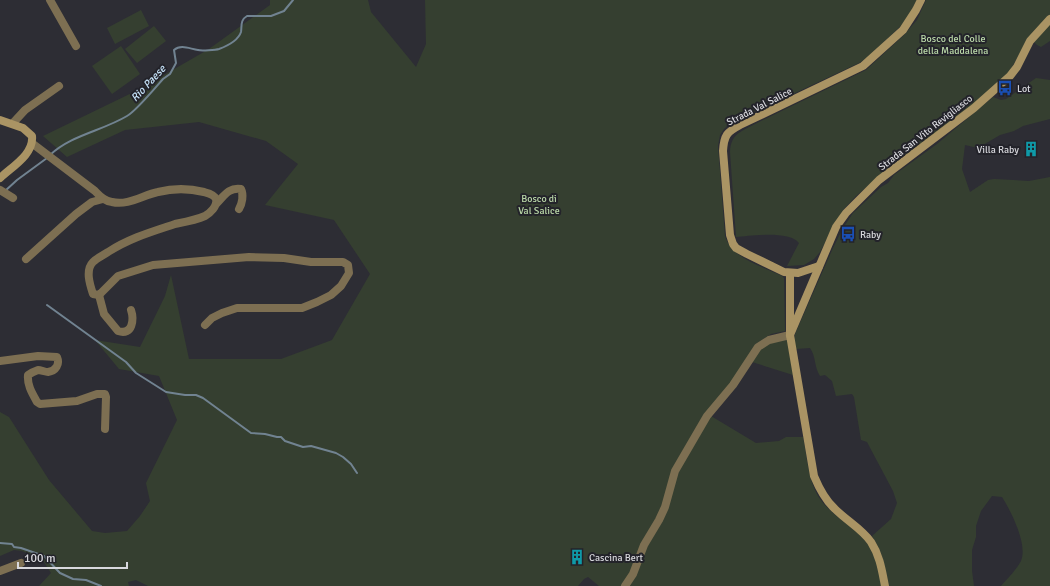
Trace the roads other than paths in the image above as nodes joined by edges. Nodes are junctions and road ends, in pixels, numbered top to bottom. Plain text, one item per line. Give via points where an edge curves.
1 (50, 0) edge
2 (921, 0) edge
3 (1050, 19) edge
4 (76, 46) dead end
5 (59, 86) dead end
6 (0, 120) edge
7 (12, 123) junction
8 (33, 144) junction
9 (0, 178) edge
10 (103, 199) junction
11 (216, 204) junction
12 (239, 209) dead end
13 (26, 259) dead end
14 (819, 266) junction
15 (790, 273) junction
16 (98, 295) junction
17 (131, 310) dead end
18 (205, 325) dead end
19 (790, 335) junction
20 (0, 361) edge
21 (105, 429) dead end
22 (21, 563) dead end
23 (0, 571) edge
24 (625, 586) edge
25 (885, 586) edge

1 - 4 street
2 - 15 street, Strada Val Salice via 903,30 863,66 740,125 724,138 730,235 733,244 747,254
3 - 14 street, Strada San Vito Revigliasco via 1030,41 1014,72 999,87 879,180 857,201 836,228
5 - 7 street via 24,110
6 - 7 street
7 - 8 street via 32,136
8 - 9 street
8 - 10 street
10 - 11 street via 112,203 126,202 177,188 209,193 215,197
10 - 13 street via 92,202 76,214
11 - 12 street via 229,190 241,189 243,194
11 - 16 street via 205,216 143,234 93,262 89,271 89,284 93,294
14 - 15 street
14 - 19 street, Strada San Vito Revigliasco
15 - 19 street
16 - 17 street via 104,314 118,331 126,332 130,329 133,318
16 - 18 street via 118,276 154,265 249,257 342,262 348,266 349,273 341,286 317,302 302,308 237,308 222,312
19 - 24 street via 769,340 758,347 733,385 707,416 675,471 665,507
19 - 25 street via 814,476 824,496 835,510 857,526 871,542 881,563
20 - 21 street via 38,356 57,357 58,365 53,370 38,370 28,375 29,387 37,402 40,404 77,401 105,394
22 - 23 street

